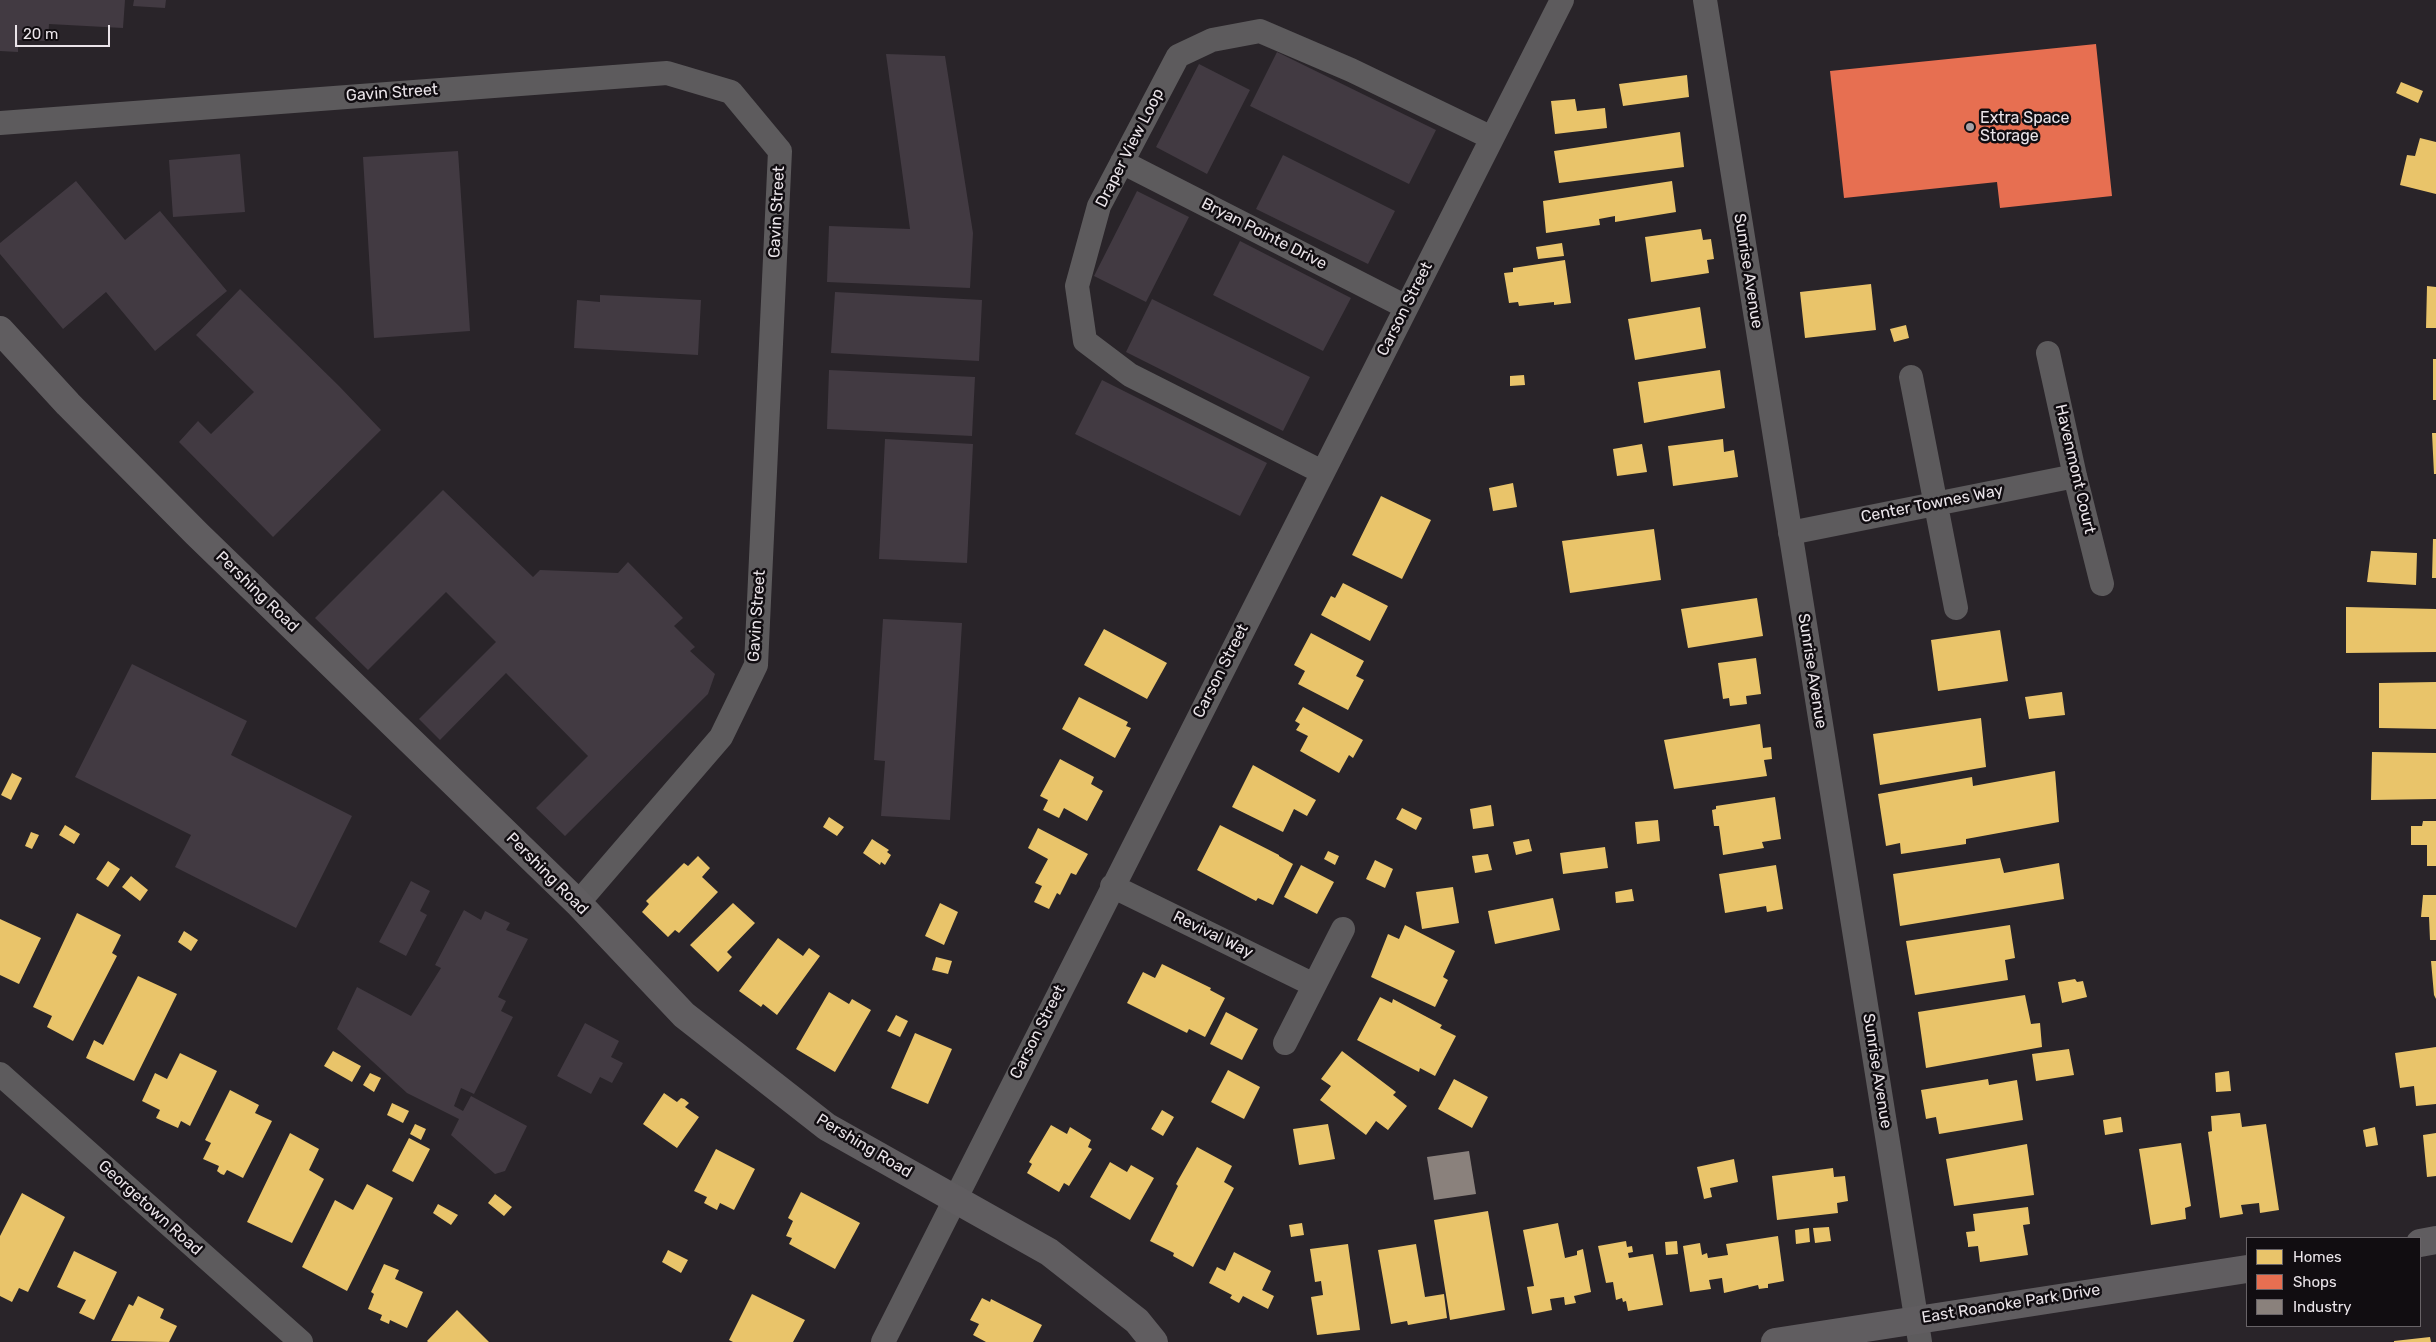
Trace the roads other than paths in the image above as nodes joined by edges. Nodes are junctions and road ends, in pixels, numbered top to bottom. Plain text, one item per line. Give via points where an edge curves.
1 (1562, 0) edge
2 (1704, 0) edge
3 (0, 123) edge
4 (1492, 138) junction
5 (1122, 162) junction
6 (1406, 307) junction
7 (0, 330) edge
8 (2048, 353) dead end
9 (1911, 378) dead end
10 (1322, 472) junction
11 (2075, 476) junction
12 (1935, 504) junction
13 (1790, 533) junction
14 (2102, 584) dead end
15 (1956, 608) dead end
16 (1112, 886) junction
17 (578, 903) junction
18 (1343, 929) dead end
19 (1314, 985) junction
20 (1285, 1043) dead end
21 (0, 1074) edge
22 (954, 1198) junction
23 (2436, 1240) edge
24 (2421, 1243) edge
25 (2246, 1269) edge
26 (1918, 1330) edge
27 (301, 1342) edge
28 (883, 1342) edge
29 (1154, 1342) edge
30 (1775, 1342) edge

1 - 4 street, Carson Street
2 - 13 street, Sunrise Avenue
3 - 17 street, Gavin Street via 667,73 732,92 780,151 756,665 722,737
4 - 5 street, Draper View Loop via 1351,70 1260,31 1212,40 1178,56
4 - 6 street, Carson Street
5 - 6 street, Bryan Pointe Drive
5 - 10 street, Draper View Loop via 1099,206 1077,286 1085,341 1130,375
6 - 10 street, Carson Street
7 - 17 street, Pershing Road via 197,534
8 - 11 street, Havenmont Court
9 - 12 street
10 - 16 street, Carson Street
11 - 12 street, Center Townes Way
11 - 14 street, Havenmont Court
12 - 13 street, Center Townes Way
12 - 15 street
13 - 26 street, Sunrise Avenue
16 - 19 street, Revival Way
16 - 22 street, Carson Street
17 - 22 street, Pershing Road via 684,1015 804,1110 827,1127
18 - 19 street
19 - 20 street
21 - 27 street, Georgetown Road
22 - 28 street, Carson Street
22 - 29 street, Pershing Road via 1049,1252 1137,1321
23 - 24 street
25 - 26 street, East Roanoke Park Drive
26 - 30 street, East Roanoke Park Drive

